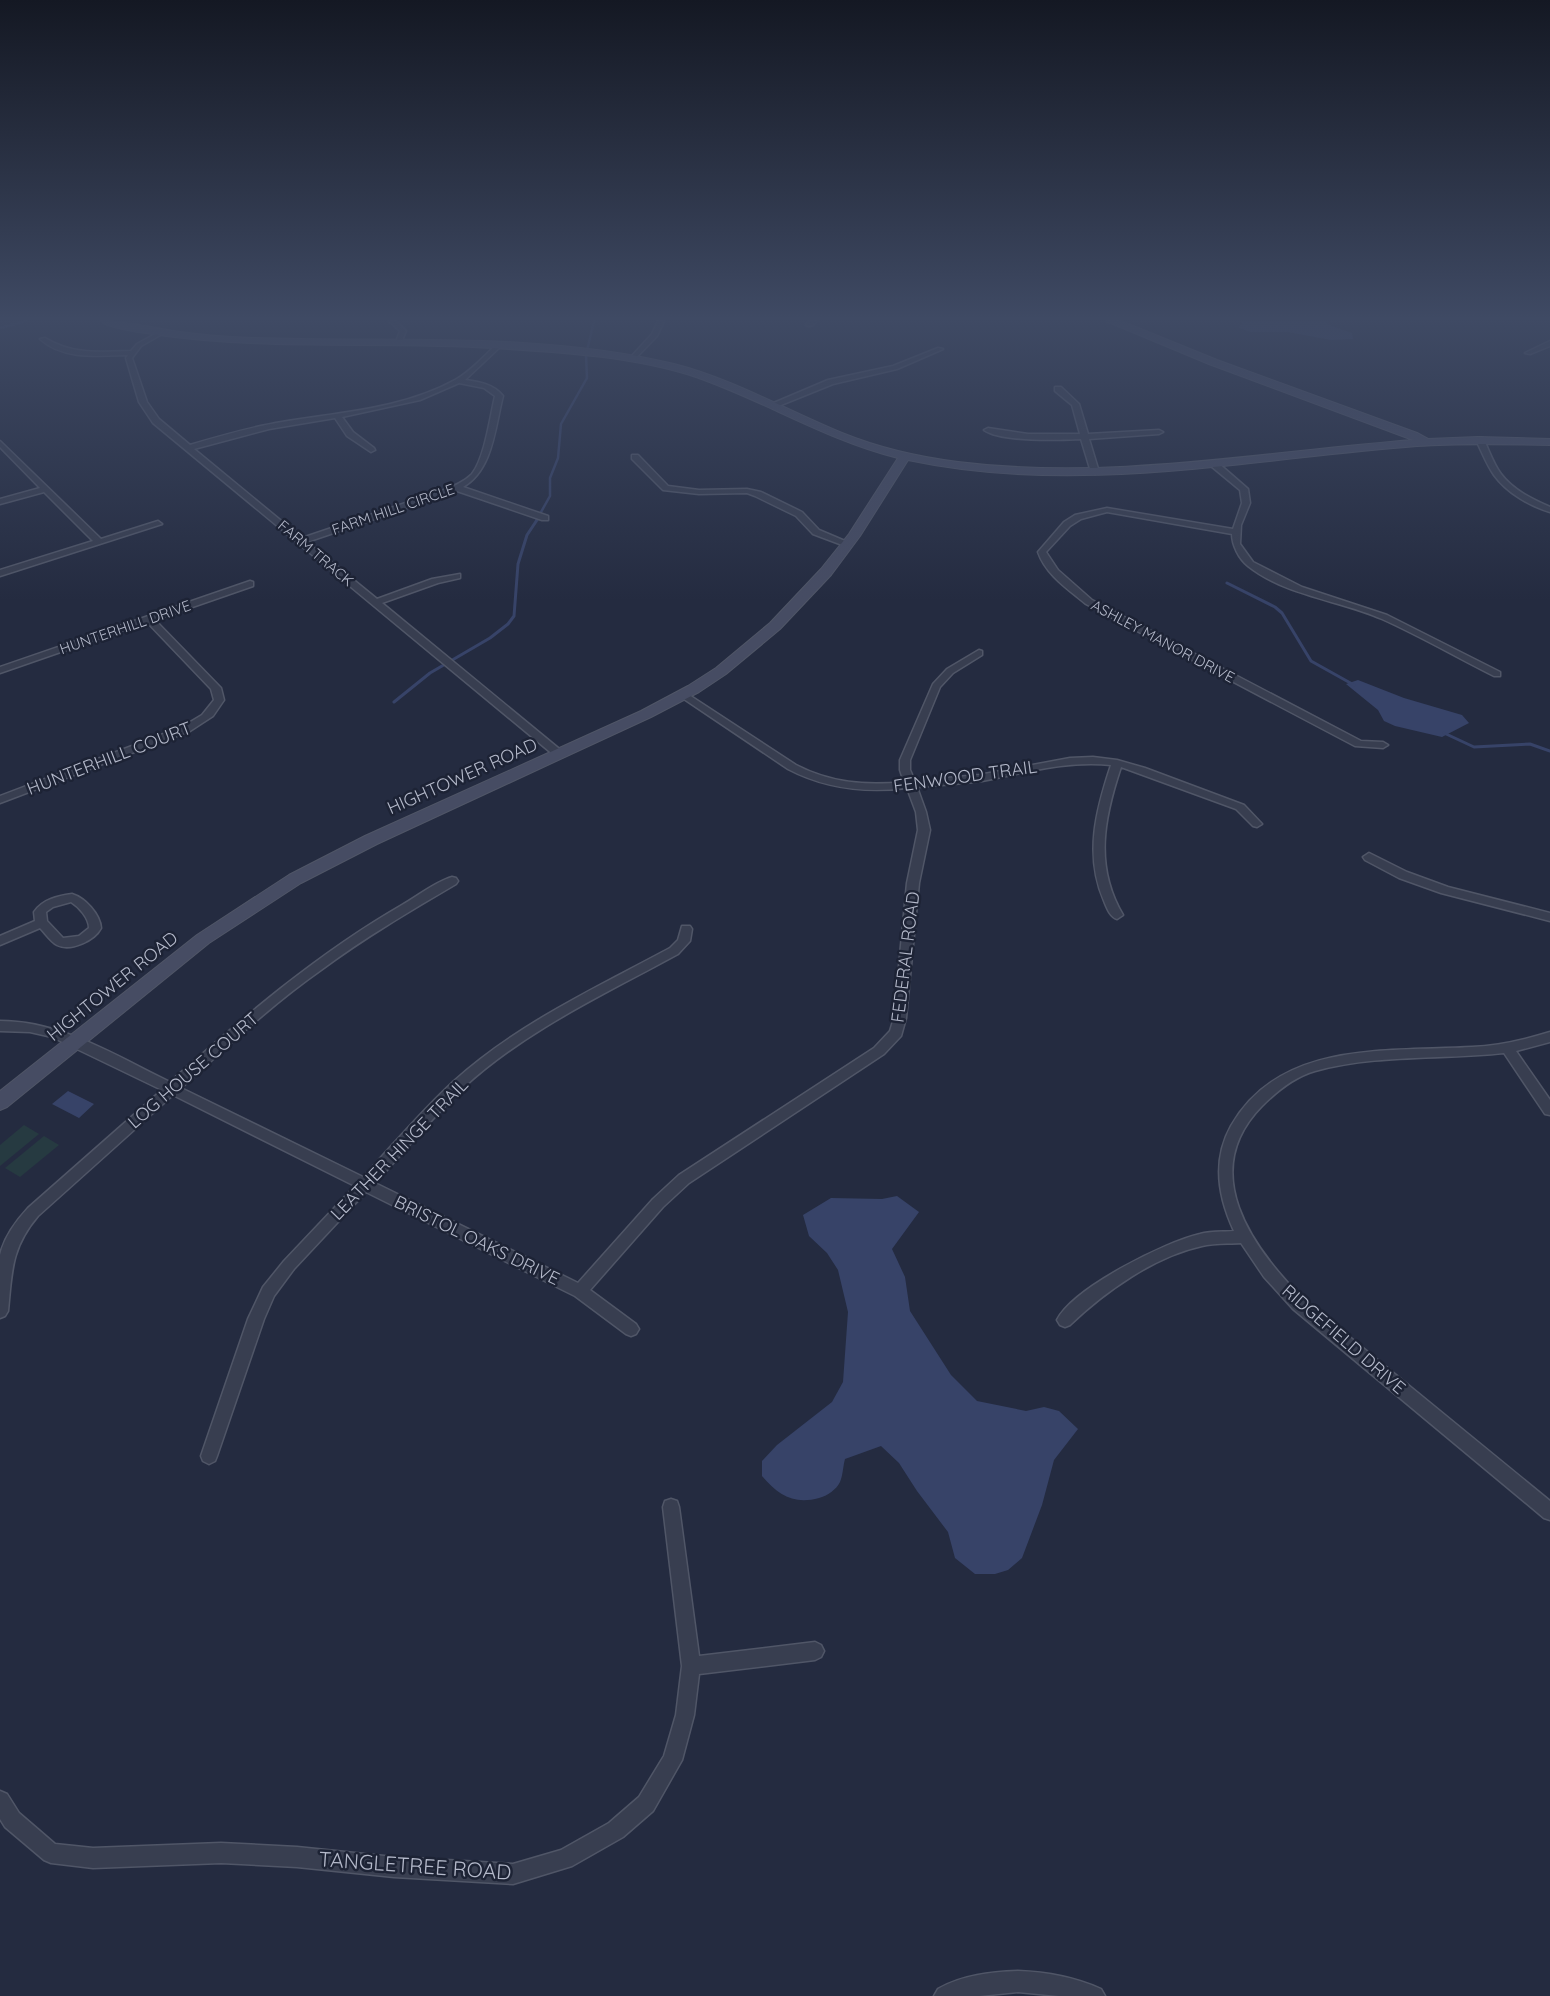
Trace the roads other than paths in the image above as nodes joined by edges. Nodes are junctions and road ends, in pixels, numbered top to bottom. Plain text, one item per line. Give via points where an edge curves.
1 (150, 414) edge
2 (342, 414) edge
3 (494, 414) edge
4 (793, 414) edge
5 (1078, 414) edge
6 (1356, 414) edge
7 (338, 415) junction
8 (988, 430) dead end
9 (1160, 432) dead end
10 (1085, 436) junction
11 (1480, 440) junction
12 (1426, 442) junction
13 (1550, 442) edge
14 (0, 443) edge
15 (188, 448) junction
16 (371, 450) dead end
17 (905, 456) junction
18 (635, 457) dead end
19 (1214, 464) junction
20 (1095, 472) junction
21 (457, 488) junction
22 (46, 489) junction
23 (0, 502) edge
24 (1550, 510) edge
25 (545, 518) dead end
26 (158, 524) dead end
27 (1236, 532) junction
28 (301, 541) junction
29 (100, 542) junction
30 (848, 544) junction
31 (0, 573) edge
32 (457, 576) dead end
33 (250, 584) dead end
34 (376, 602) junction
35 (149, 619) junction
36 (979, 653) dead end
37 (0, 670) edge
38 (1497, 674) dead end
39 (683, 695) junction
40 (1383, 745) dead end
41 (559, 754) junction
42 (1117, 763) junction
43 (911, 785) junction
44 (0, 800) edge
45 (1257, 824) dead end
46 (1369, 856) dead end
47 (452, 881) dead end
48 (1117, 915) dead end
49 (1550, 917) edge
50 (42, 923) junction
51 (686, 929) dead end
52 (0, 942) edge
53 (0, 1026) edge
54 (1550, 1037) edge
55 (76, 1041) junction
56 (1507, 1048) junction
57 (172, 1088) junction
58 (0, 1102) edge
59 (1550, 1110) edge
60 (365, 1184) junction
61 (1243, 1237) junction
62 (580, 1291) junction
63 (0, 1311) edge
64 (1065, 1320) dead end
65 (631, 1329) dead end
66 (209, 1456) dead end
67 (671, 1507) dead end
68 (1550, 1512) edge
69 (815, 1651) dead end
70 (691, 1666) junction
71 (0, 1801) edge
72 (945, 1996) edge
73 (1094, 1996) edge

1 - 15 street, FARM TRACK
2 - 7 street
3 - 21 street, FARM HILL CIRCLE via 480,467 472,478
4 - 17 street via 840,436
5 - 10 street
6 - 12 street
7 - 15 street via 256,429
7 - 16 street via 350,434
8 - 10 street via 1016,436
9 - 10 street
10 - 20 street
11 - 12 street
11 - 13 street
11 - 24 street via 1507,484
12 - 19 street
14 - 22 street
15 - 28 street, FARM TRACK
17 - 20 street via 991,469
17 - 30 street, HIGHTOWER ROAD
18 - 30 street via 666,488 758,494 799,514 816,532
19 - 20 street
19 - 27 street via 1244,489 1246,504
21 - 25 street
21 - 28 street, FARM HILL CIRCLE
22 - 23 street
22 - 29 street
26 - 29 street
27 - 38 street via 1236,544 1250,564 1277,579 1384,617
27 - 40 street, ASHLEY MANOR DRIVE via 1107,510 1078,517 1067,524 1042,552 1053,570 1089,602 1359,744
28 - 34 street, FARM TRACK
29 - 31 street
30 - 39 street, HIGHTOWER ROAD via 753,647
32 - 34 street
33 - 35 street, HUNTERHILL DRIVE
34 - 41 street, FARM TRACK
35 - 37 street, HUNTERHILL DRIVE
35 - 44 street, HUNTERHILL COURT via 216,688 219,700 212,712 186,729
36 - 43 street, FEDERAL ROAD via 950,671 936,686 905,760
39 - 41 street, HIGHTOWER ROAD
39 - 43 street, FENWOOD TRAIL via 792,767 811,776 856,787
41 - 55 street, HIGHTOWER ROAD via 370,840 295,880 203,939
42 - 43 street, FENWOOD TRAIL via 1070,761 979,778
42 - 45 street, FENWOOD TRAIL via 1240,807
42 - 48 street via 1100,816 1097,840 1108,900
43 - 62 street, FEDERAL ROAD via 924,830 913,883 896,1033 879,1051 684,1179 658,1203
46 - 49 street via 1403,875 1445,890
47 - 57 street, LOG HOUSE COURT via 382,922 316,967 258,1012
50 - 50 street via 40,914 44,908 52,902 72,898 79,901 95,922 90,935 69,942 60,942
50 - 52 street
51 - 60 street, LEATHER HINGE TRAIL via 684,941 674,951 521,1037 484,1062 458,1085
53 - 55 street, BRISTOL OAKS DRIVE via 36,1027
54 - 56 street, RIDGEFIELD DRIVE
55 - 57 street, BRISTOL OAKS DRIVE
55 - 58 street, HIGHTOWER ROAD
56 - 59 street
56 - 61 street, RIDGEFIELD DRIVE via 1342,1059 1306,1068 1275,1084 1252,1105 1238,1125 1225,1163 1231,1206
57 - 60 street, BRISTOL OAKS DRIVE
57 - 63 street, LOG HOUSE COURT via 23,1223 8,1247
60 - 62 street, BRISTOL OAKS DRIVE
60 - 66 street, LEATHER HINGE TRAIL via 289,1264 268,1292
61 - 64 street via 1201,1240 1160,1255 1082,1302
61 - 68 street, RIDGEFIELD DRIVE via 1298,1304
62 - 65 street, BRISTOL OAKS DRIVE
67 - 70 street, TANGLETREE ROAD
69 - 70 street
70 - 71 street, TANGLETREE ROAD via 686,1715 672,1760 646,1804 616,1830 565,1858 513,1874 221,1853 93,1858 51,1853 12,1820
72 - 73 street via 990,1983 1020,1981 1050,1984

